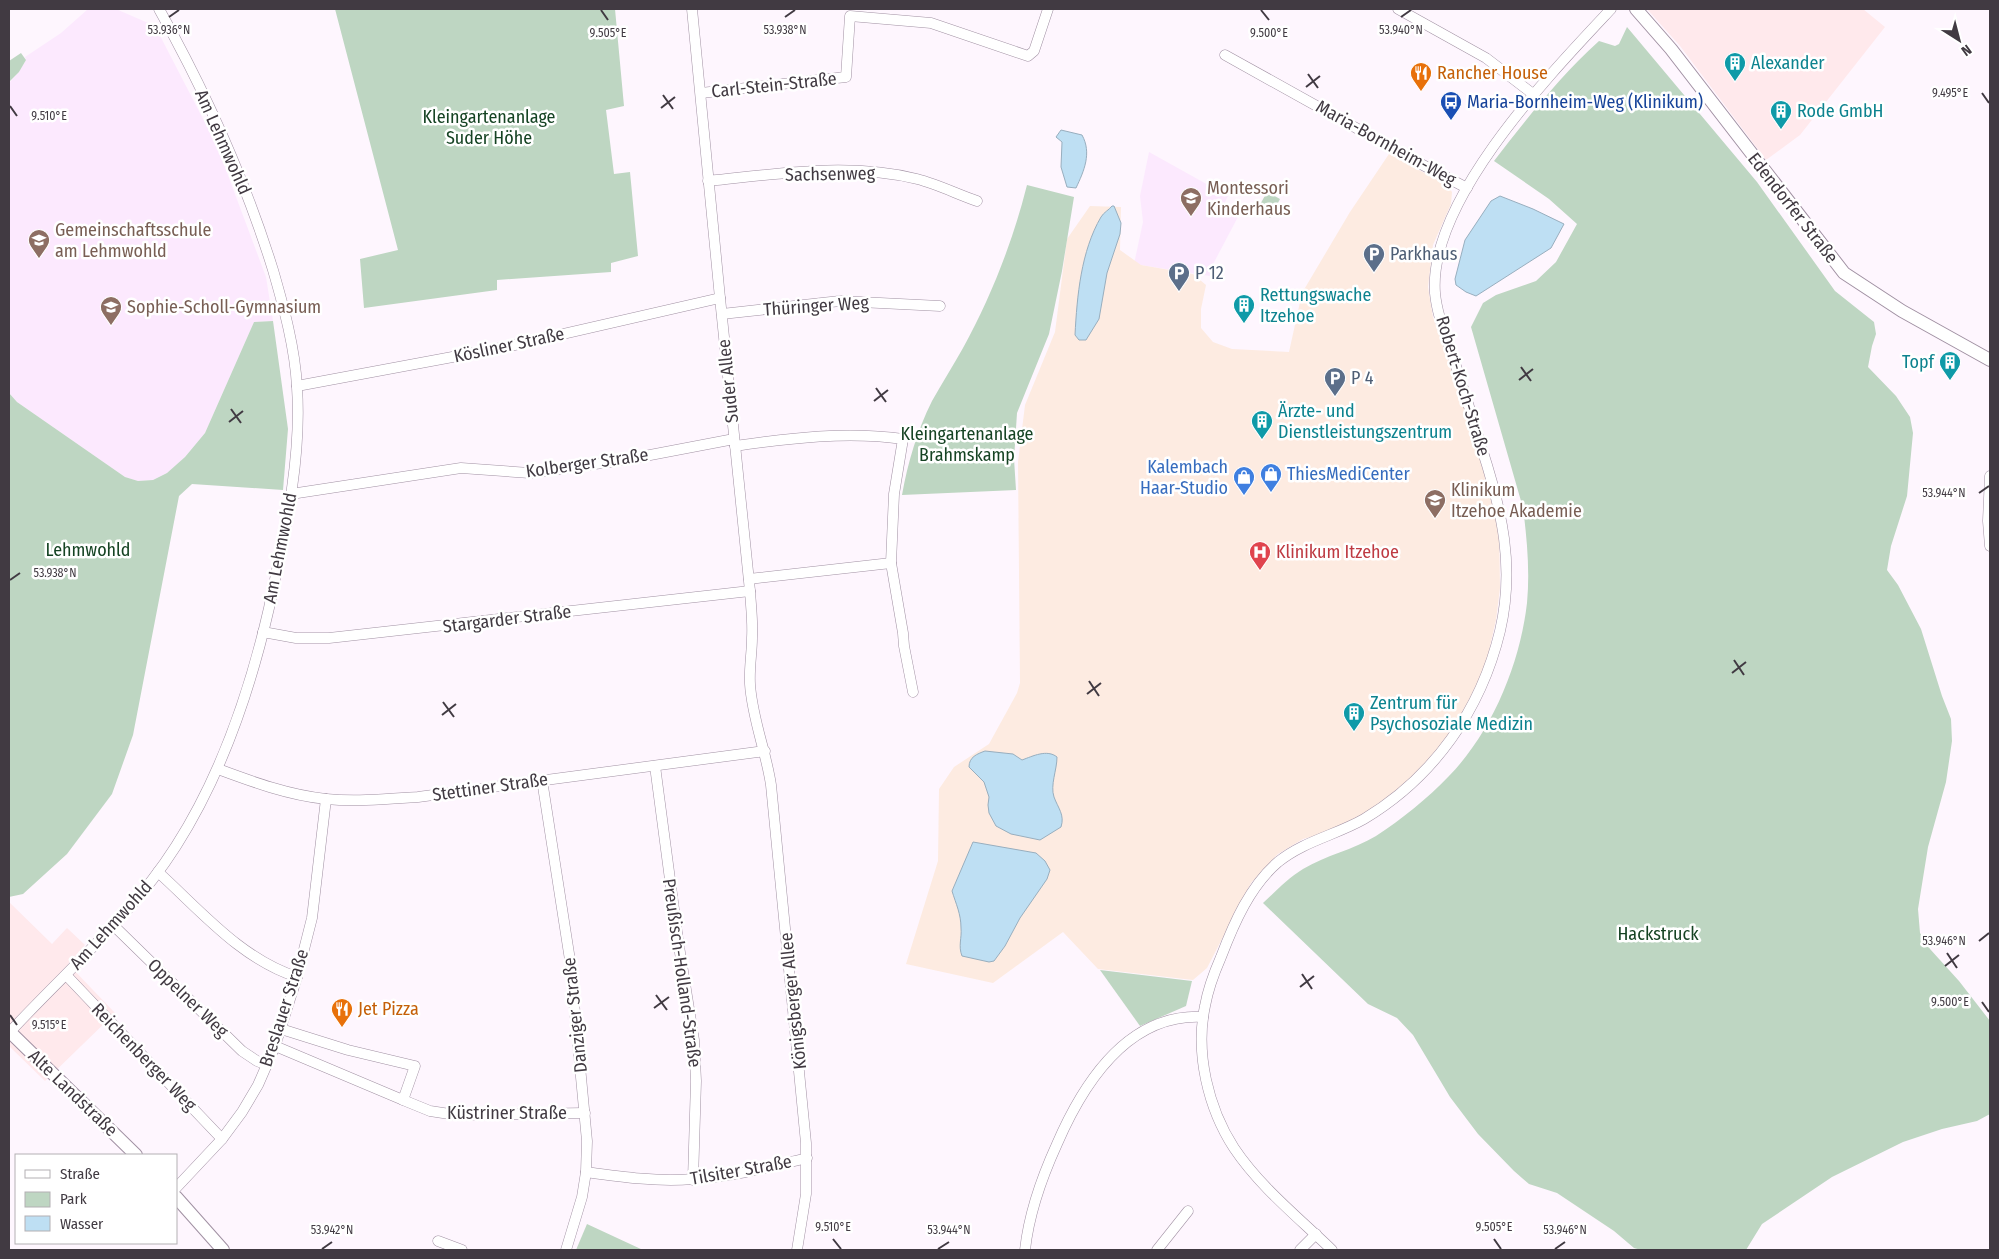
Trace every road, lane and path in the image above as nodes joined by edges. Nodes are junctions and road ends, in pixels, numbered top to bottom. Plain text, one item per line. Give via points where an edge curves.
1 (159, 9) edge
2 (692, 9) edge
3 (1048, 9) edge
4 (1398, 9) edge
5 (1611, 9) edge
6 (1636, 9) edge
7 (850, 12) edge
8 (1225, 55) dead end
9 (701, 93) junction
10 (1533, 94) junction
11 (708, 181) junction
12 (1467, 188) junction
13 (977, 201) dead end
14 (720, 298) junction
15 (940, 306) dead end
16 (722, 314) junction
17 (1990, 360) edge
18 (297, 386) junction
19 (735, 442) junction
20 (1990, 476) edge
21 (291, 494) junction
22 (1990, 546) edge
23 (891, 563) junction
24 (749, 579) junction
25 (750, 591) junction
26 (263, 632) junction
27 (913, 692) dead end
28 (765, 751) junction
29 (655, 766) junction
30 (218, 769) junction
31 (542, 780) junction
32 (326, 799) junction
33 (158, 872) junction
34 (114, 925) junction
35 (66, 975) junction
36 (297, 978) junction
37 (1203, 1017) junction
38 (281, 1028) junction
39 (9, 1032) edge
40 (275, 1046) junction
41 (267, 1065) junction
42 (403, 1100) junction
43 (584, 1114) junction
44 (222, 1139) junction
45 (135, 1154) edge
46 (807, 1158) junction
47 (586, 1172) junction
48 (693, 1180) junction
49 (178, 1186) edge
50 (178, 1199) edge
51 (1188, 1211) dead end
52 (1316, 1234) junction
53 (438, 1241) dead end
54 (218, 1248) edge
55 (462, 1250) edge
56 (566, 1250) edge
57 (796, 1250) edge
58 (1025, 1250) edge
59 (1157, 1250) edge
60 (1300, 1250) edge
61 (1332, 1250) edge

1 - 18 street, Am Lehmwohld via 219,129 252,210 288,328
2 - 9 street, Suder Allee
3 - 7 street, Carl-Stein-Straße via 1034,51 1028,56 931,23
4 - 10 street via 1486,58
5 - 10 street, Robert-Koch-Straße
6 - 17 street, Edendorfer Straße via 1671,48 1844,273 1902,312
7 - 9 street, Carl-Stein-Straße via 846,77
8 - 12 street, Maria-Bornheim-Weg
9 - 11 street, Suder Allee
10 - 12 street, Robert-Koch-Straße
11 - 13 street, Sachsenweg via 815,170 876,172 917,179
11 - 14 street, Suder Allee
12 - 37 street, Robert-Koch-Straße via 1445,231 1437,257 1435,287 1443,326 1493,483 1505,538 1504,607 1487,674 1463,724 1417,778 1365,818 1298,849 1277,864 1258,884 1228,939 1212,978
14 - 16 street, Suder Allee
14 - 18 street, Kösliner Straße via 506,347
15 - 16 street, Thüringer Weg via 840,301
16 - 19 street, Suder Allee
18 - 21 street, Am Lehmwohld
19 - 21 street, Kolberger Straße via 530,473 460,468
19 - 23 street, Kolberger Straße via 852,434 903,439 894,494
19 - 24 street, Suder Allee
20 - 22 street
21 - 26 street, Am Lehmwohld
23 - 24 street
23 - 27 street
24 - 25 street, Suder Allee
25 - 26 street, Stargarder Straße via 329,638 296,638
25 - 28 street, Suder Allee via 750,684 754,715
26 - 30 street, Am Lehmwohld
28 - 29 street, Stettiner Straße
28 - 46 street, Königsberger Allee
29 - 31 street, Stettiner Straße
29 - 48 street, Preußisch-Holland-Straße via 694,1040
30 - 32 street, Stettiner Straße via 283,791
30 - 33 street, Am Lehmwohld
31 - 32 street, Stettiner Straße via 418,797
31 - 43 street, Danziger Straße via 570,960
32 - 36 street, Breslauer Straße via 312,918
33 - 34 street, Am Lehmwohld
33 - 36 street via 243,950 270,968
34 - 35 street, Am Lehmwohld
34 - 41 street, Oppelner Weg via 242,1051
35 - 39 street, Am Lehmwohld
35 - 44 street, Reichenberger Weg
36 - 38 street, Breslauer Straße
37 - 52 street, Robert-Koch-Straße via 1204,1066 1211,1097 1225,1132 1255,1174
37 - 58 street via 1171,1020 1140,1034 1117,1050 1097,1072 1072,1112 1044,1173
38 - 40 street, Breslauer Straße
38 - 42 street via 348,1050 415,1066
39 - 45 street, Alte Landstraße
40 - 41 street, Breslauer Straße
40 - 42 street, Küstriner Straße
41 - 44 street, Breslauer Straße via 250,1098
42 - 43 street, Küstriner Straße via 448,1115
43 - 47 street, Danziger Straße
44 - 49 street, Breslauer Straße
46 - 48 street, Tilsiter Straße via 743,1173
46 - 57 street, Königsberger Allee via 806,1194
47 - 48 street, Tilsiter Straße via 647,1180
47 - 56 street, Danziger Straße
50 - 54 street
51 - 59 street
52 - 60 street
52 - 61 street, Robert-Koch-Straße
53 - 55 street

